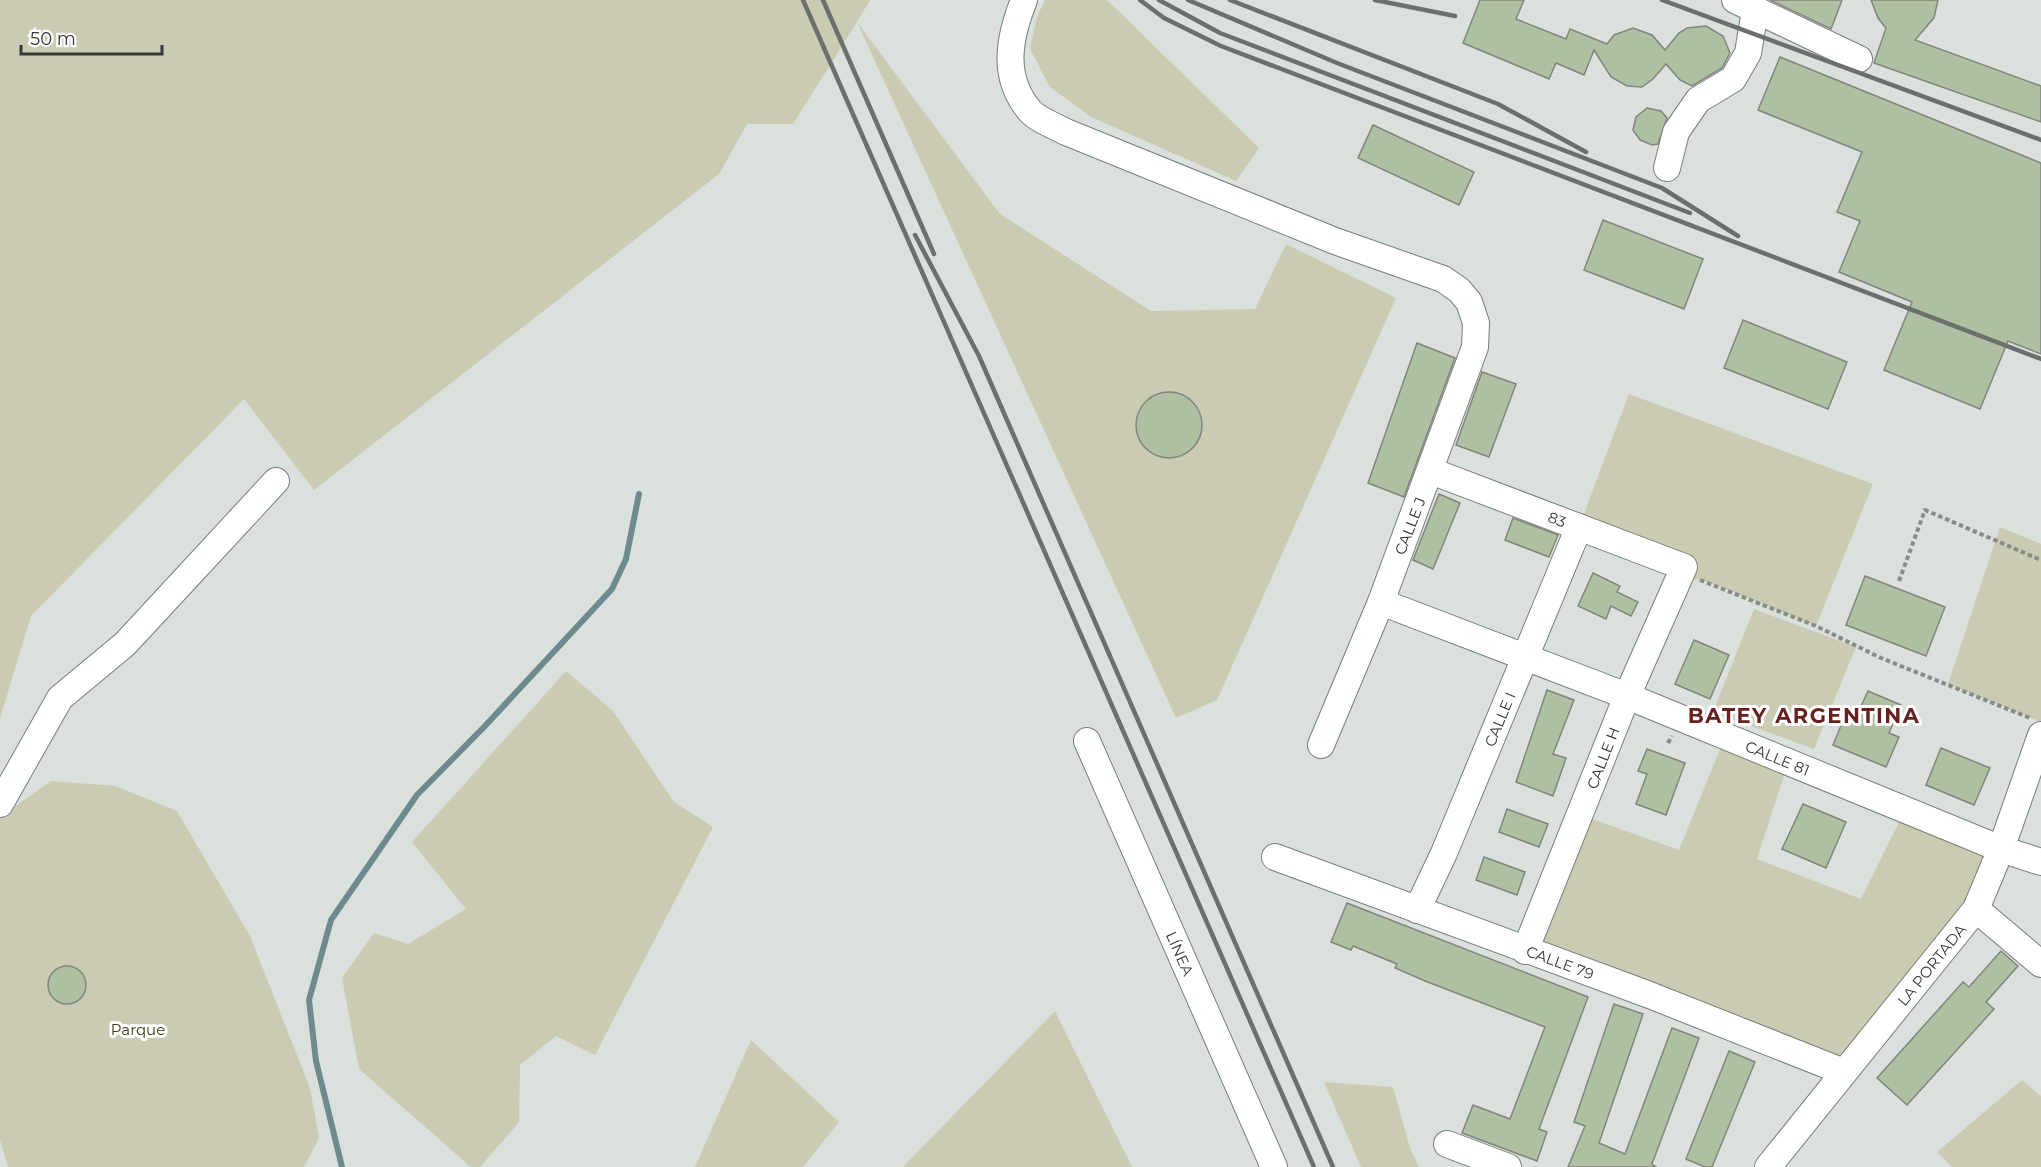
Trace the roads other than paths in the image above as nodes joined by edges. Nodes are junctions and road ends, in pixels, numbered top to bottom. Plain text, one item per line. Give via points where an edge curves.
1 (1024, 0) edge
2 (1745, 5) edge
3 (1859, 59) dead end
4 (1667, 168) dead end
5 (1431, 471) junction
6 (276, 481) dead end
7 (1579, 527) junction
8 (1681, 571) joint
9 (1381, 602) junction
10 (1525, 657) junction
11 (1627, 696) junction
12 (2041, 735) edge
13 (1087, 741) dead end
14 (1321, 745) dead end
15 (0, 804) edge
16 (2001, 849) junction
17 (1275, 857) dead end
18 (2041, 862) edge
19 (1976, 909) junction
20 (1417, 910) junction
21 (1525, 951) junction
22 (2041, 964) edge
23 (1844, 1072) junction
24 (1447, 1144) dead end
25 (1781, 1162) edge
26 (1274, 1167) edge
27 (1508, 1167) edge

1 - 5 street, CALLE J via 1008,51 1015,87 1031,112 1066,132 1335,241 1443,279 1459,290 1469,302 1476,323 1475,347
2 - 3 street
2 - 4 street via 1748,52 1733,79 1698,100 1676,132
5 - 7 street, 83
5 - 9 street, CALLE J
6 - 15 street via 125,644 60,699
7 - 8 street, 83
7 - 10 street, CALLE I
8 - 11 street, CALLE H
9 - 10 street, CALLE 81
9 - 14 street, CALLE J
10 - 11 street, CALLE 81
10 - 20 street, CALLE I
11 - 16 street, CALLE 81
11 - 21 street, CALLE H
12 - 16 street, LA PORTADA
13 - 26 street, LÍNEA
16 - 18 street, CALLE 81
16 - 19 street, LA PORTADA
17 - 20 street, CALLE 79
19 - 22 street
19 - 23 street, LA PORTADA
20 - 21 street, CALLE 79
21 - 23 street, CALLE 79 via 1647,994
23 - 25 street, LA PORTADA
24 - 27 street

